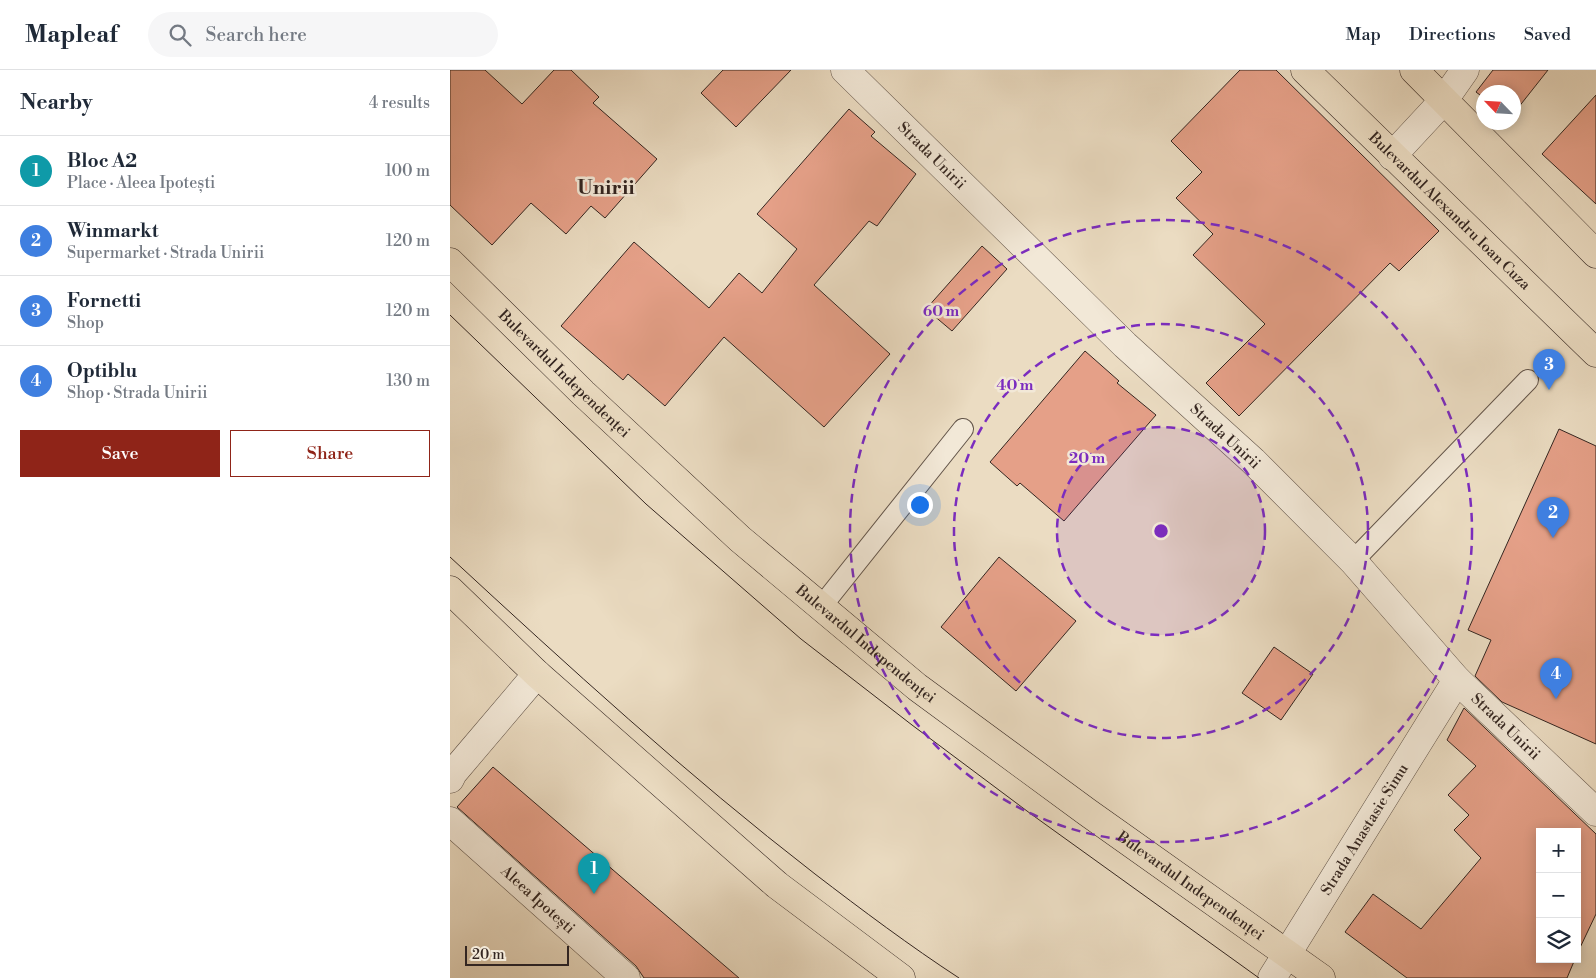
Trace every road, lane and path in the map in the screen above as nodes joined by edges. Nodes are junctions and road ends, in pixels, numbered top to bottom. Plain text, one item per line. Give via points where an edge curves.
1 (845, 70) edge
2 (1304, 70) edge
3 (1414, 70) edge
4 (1465, 70) edge
5 (1444, 100) junction
6 (1392, 156) junction
7 (1596, 254) edge
8 (450, 262) edge
9 (1596, 353) edge
10 (1528, 380) dead end
11 (963, 429) dead end
12 (1353, 561) junction
13 (450, 590) edge
14 (822, 608) junction
15 (536, 674) junction
16 (1457, 680) junction
17 (450, 779) edge
18 (1596, 812) edge
19 (450, 821) edge
20 (1287, 954) junction
21 (626, 978) edge
22 (901, 978) edge
23 (1272, 978) edge
24 (1321, 978) edge

1 - 12 street, Strada Unirii via 1126,345 1253,460
2 - 6 main road, Bulevardul Alexandru Ioan Cuza
3 - 5 main road
4 - 5 street
5 - 6 street
5 - 7 main road
6 - 9 main road, Bulevardul Alexandru Ioan Cuza
8 - 14 main road, Bulevardul Independenței via 644,450 740,539
10 - 12 lane
11 - 14 lane
12 - 16 street, Strada Unirii
13 - 15 main road
14 - 20 main road, Bulevardul Independenței via 917,687
15 - 17 street
15 - 22 main road via 777,885
16 - 18 street, Strada Unirii
16 - 20 street, Strada Anastasie Simu
19 - 21 street, Aleea Ipotești
20 - 23 street, Strada Anastasie Simu
20 - 24 main road, Bulevardul Independenței

